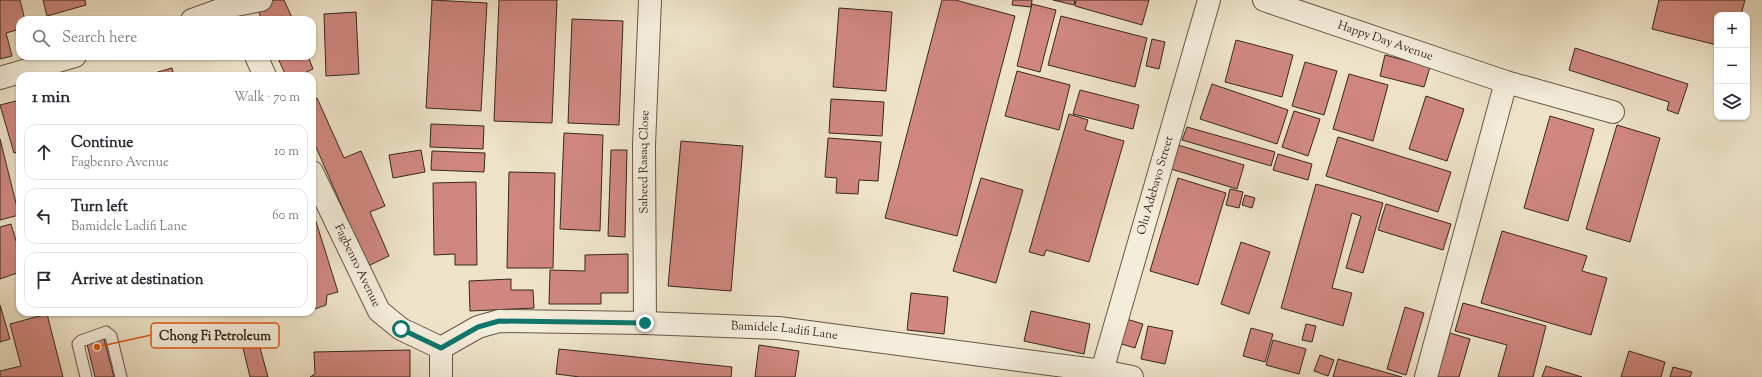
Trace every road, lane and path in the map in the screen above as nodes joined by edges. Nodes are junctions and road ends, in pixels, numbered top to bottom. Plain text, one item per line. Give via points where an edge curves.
1 (261, 0) edge
2 (650, 0) edge
3 (1209, 0) edge
4 (1264, 0) edge
5 (232, 9) edge
6 (207, 16) edge
7 (61, 60) edge
8 (258, 60) edge
9 (20, 72) edge
10 (263, 72) edge
11 (16, 73) edge
12 (0, 78) edge
13 (1506, 82) junction
14 (1613, 112) dead end
15 (316, 180) edge
16 (645, 323) junction
17 (441, 348) junction
18 (1102, 371) junction
19 (86, 377) edge
20 (121, 377) edge
21 (440, 377) edge
22 (1132, 377) edge
23 (1426, 377) edge

1 - 5 street
2 - 16 street, Saheed Rasaq Close via 644,145
3 - 18 street, Olu Adebayo Street
4 - 13 street, Happy Day Avenue
5 - 6 street
7 - 9 street
8 - 10 street
11 - 12 street
13 - 14 street, Happy Day Avenue
13 - 23 street
15 - 17 street, Fagbenro Avenue via 379,311 401,329
16 - 17 street, Bamidele Ladifi Lane via 499,321 478,327
16 - 18 street, Bamidele Ladifi Lane via 778,328
17 - 21 street
18 - 22 street, Bamidele Ladifi Lane
19 - 20 lane via 78,344 106,332 111,336

